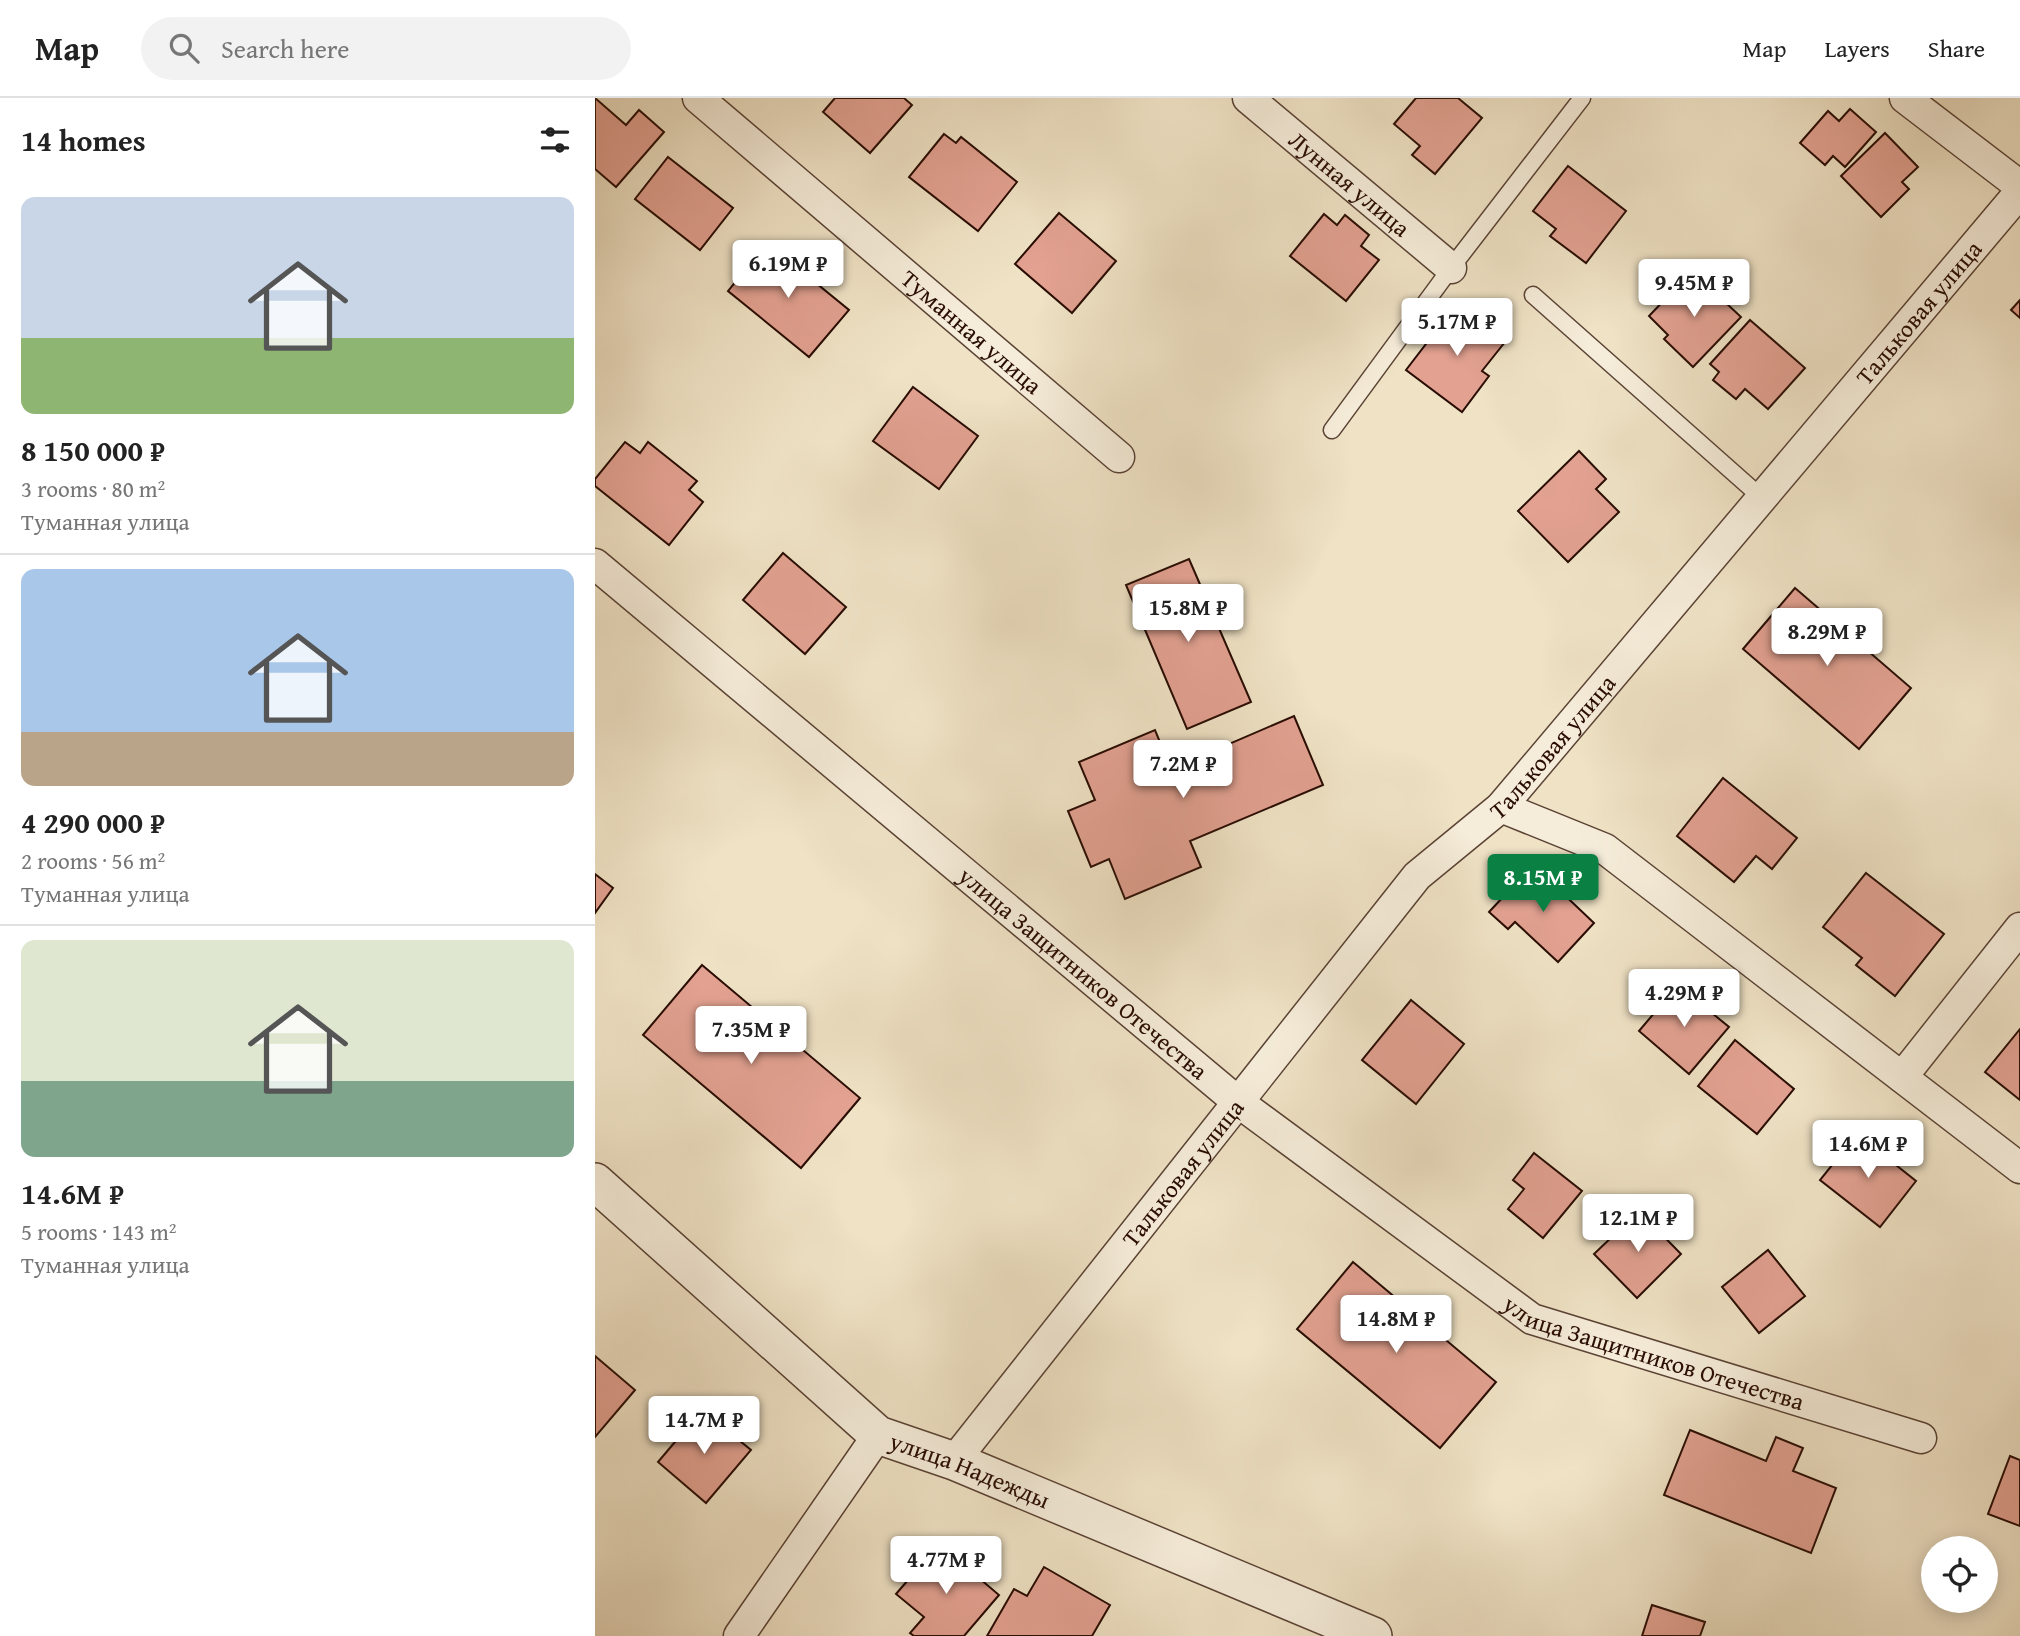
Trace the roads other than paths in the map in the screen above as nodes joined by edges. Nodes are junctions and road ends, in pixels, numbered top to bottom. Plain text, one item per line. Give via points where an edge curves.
1 (698, 98) edge
2 (1248, 98) edge
3 (1582, 98) edge
4 (1905, 98) edge
5 (2020, 186) edge
6 (2020, 192) edge
7 (1451, 268) junction
8 (1533, 295) dead end
9 (1332, 430) dead end
10 (1119, 457) dead end
11 (1762, 498) junction
12 (595, 564) edge
13 (1501, 807) junction
14 (2020, 928) edge
15 (1902, 1077) junction
16 (1238, 1102) junction
17 (2020, 1168) edge
18 (600, 1196) edge
19 (878, 1435) junction
20 (1921, 1438) dead end
21 (954, 1461) junction
22 (739, 1636) edge
23 (1373, 1636) edge

1 - 10 street, Туманная улица
2 - 7 street, Лунная улица
3 - 7 lane
4 - 5 street
6 - 11 street, Тальковая улица
7 - 9 lane
8 - 11 lane
11 - 13 street, Тальковая улица
12 - 16 street, улица Защитников Отечества
13 - 15 street via 1605,849
13 - 16 street, Тальковая улица via 1417,876
14 - 15 street
15 - 17 street
16 - 20 street, улица Защитников Отечества via 1532,1319
16 - 21 street, Тальковая улица
18 - 19 street, улица Надежды
19 - 21 street, улица Надежды
19 - 22 street
21 - 23 street, улица Надежды

